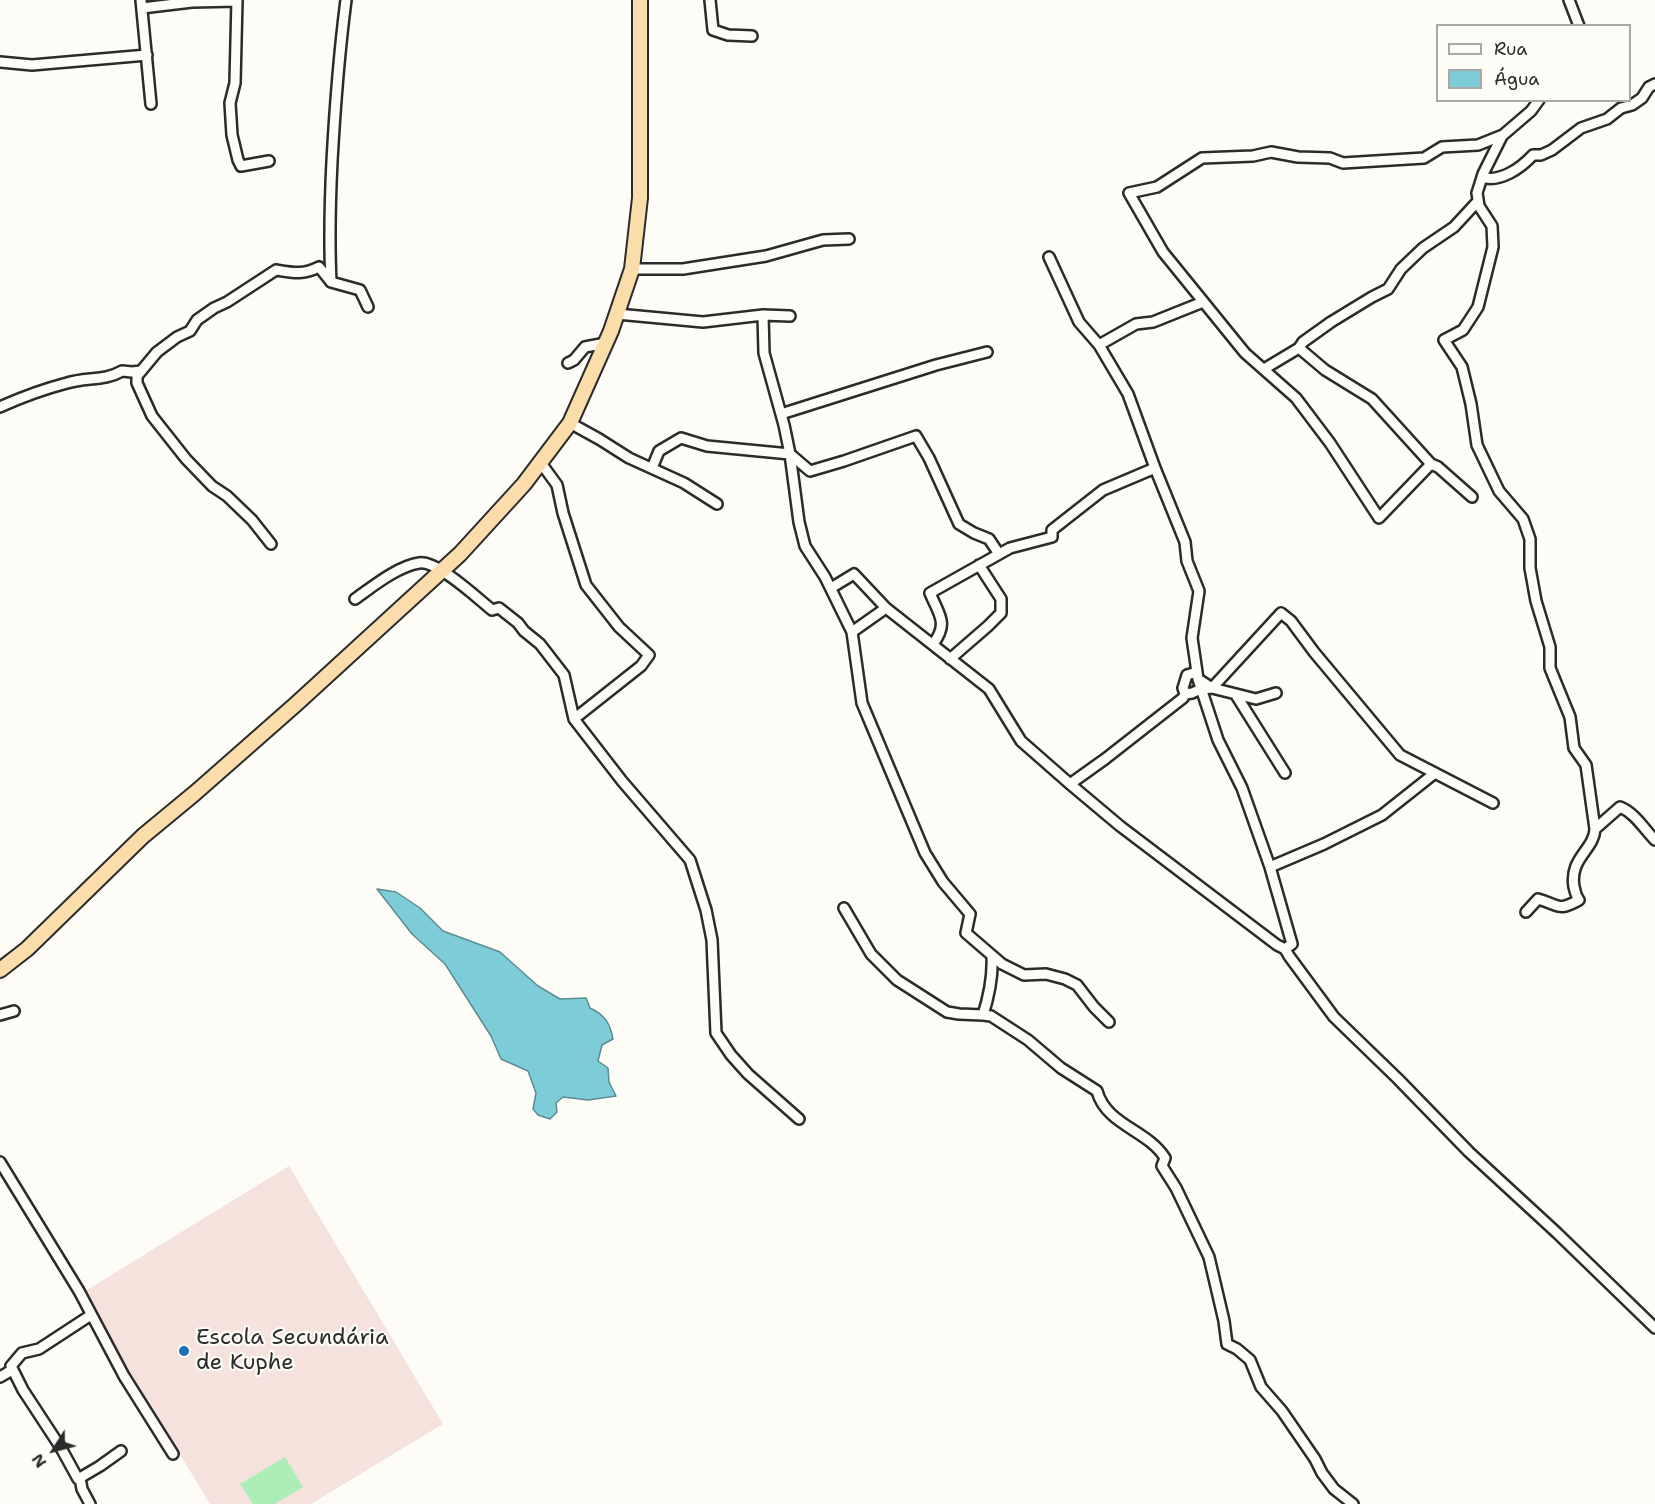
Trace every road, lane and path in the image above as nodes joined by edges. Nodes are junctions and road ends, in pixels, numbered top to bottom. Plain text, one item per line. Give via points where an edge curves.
1 (346, 0) edge
2 (640, 0) edge
3 (710, 0) edge
4 (1569, 0) edge
5 (237, 1) edge
6 (142, 4) edge
7 (1578, 24) edge
8 (752, 36) dead end
9 (147, 55) junction
10 (0, 62) edge
11 (1655, 84) edge
12 (1538, 102) edge
13 (152, 105) dead end
14 (1503, 135) junction
15 (270, 161) dead end
16 (1482, 177) junction
17 (1478, 201) junction
18 (849, 239) dead end
19 (1049, 257) dead end
20 (632, 269) junction
21 (331, 282) junction
22 (1203, 302) junction
23 (368, 307) dead end
24 (617, 314) junction
25 (763, 315) junction
26 (790, 315) dead end
27 (606, 343) junction
28 (1099, 345) junction
29 (1299, 348) junction
30 (987, 352) dead end
31 (568, 363) dead end
32 (1264, 369) junction
33 (141, 371) junction
34 (0, 407) edge
35 (781, 414) junction
36 (570, 423) junction
37 (790, 453) junction
38 (541, 463) junction
39 (1431, 464) junction
40 (652, 468) junction
41 (1155, 468) junction
42 (1472, 497) dead end
43 (717, 504) dead end
44 (271, 544) dead end
45 (999, 554) junction
46 (979, 565) junction
47 (442, 570) junction
48 (831, 588) junction
49 (355, 599) dead end
50 (886, 608) junction
51 (852, 632) junction
52 (933, 644) junction
53 (950, 659) junction
54 (1199, 680) junction
55 (1212, 688) junction
56 (1276, 693) dead end
57 (1185, 694) junction
58 (1236, 695) junction
59 (574, 719) junction
60 (1435, 772) junction
61 (1285, 773) dead end
62 (1070, 784) junction
63 (1493, 803) dead end
64 (1595, 829) junction
65 (1655, 840) edge
66 (1270, 867) junction
67 (844, 908) dead end
68 (1526, 912) dead end
69 (1285, 948) junction
70 (992, 956) junction
71 (0, 970) edge
72 (14, 1011) dead end
73 (0, 1015) edge
74 (983, 1015) junction
75 (1109, 1022) dead end
76 (799, 1119) dead end
77 (0, 1162) edge
78 (3, 1175) edge
79 (91, 1315) junction
80 (1655, 1328) edge
81 (12, 1370) junction
82 (0, 1377) edge
83 (121, 1451) dead end
84 (173, 1454) dead end
85 (80, 1478) junction
86 (90, 1504) edge
87 (1353, 1504) edge

1 - 21 street via 334,116
2 - 20 highway via 640,198
3 - 8 street via 713,30
4 - 7 street
5 - 6 street
5 - 15 street via 235,83 230,103 232,135 241,166
6 - 9 street
9 - 10 street via 32,65
9 - 13 street
11 - 16 street via 1632,105 1581,129 1552,150 1533,155 1499,177
12 - 14 street
14 - 16 street
14 - 22 street via 1478,145 1442,147 1424,158 1343,163 1271,152 1202,158 1157,187 1129,193 1163,252
16 - 17 street
17 - 29 street via 1454,227 1401,269 1388,290 1331,322
17 - 64 street via 1492,225 1493,248 1478,307 1463,330 1444,340 1462,367 1477,445 1499,491 1523,519 1530,539 1530,568 1550,647 1550,668 1570,717 1574,748 1586,765
18 - 20 street via 823,240 766,256 683,269
19 - 28 street via 1079,322
20 - 24 highway
21 - 23 street via 360,290
21 - 33 street via 319,267 309,272 276,270 213,308 190,331 157,352
22 - 28 street via 1153,322 1136,324
22 - 32 street via 1245,353
24 - 25 street via 703,322
24 - 27 highway
25 - 26 street
25 - 35 street via 764,353
27 - 31 street via 585,347
27 - 36 highway
28 - 41 street via 1128,394
29 - 32 street
29 - 39 street via 1325,370 1372,399
30 - 35 street
32 - 39 street via 1296,398 1379,518
33 - 34 street via 122,370 111,377 66,383
33 - 44 street via 136,376 137,383 152,416 212,486 252,520
35 - 37 street
36 - 38 highway
36 - 40 street
37 - 40 street via 707,446 681,438 659,451
37 - 45 street via 810,471 916,436 959,524 989,539
37 - 48 street via 805,546
38 - 47 highway
38 - 59 street via 557,485 586,585 619,627 649,655
39 - 42 street
40 - 43 street
41 - 45 street via 1103,490 1052,530 1052,537
41 - 54 street via 1185,542 1187,561 1199,591 1192,638
45 - 46 street
46 - 52 street via 930,593 942,621 941,633
46 - 53 street via 1001,599 1001,613
47 - 49 street via 421,562 400,570
47 - 59 street via 492,610 499,608 540,644 564,675
47 - 71 highway
48 - 50 street via 854,574
48 - 51 street
50 - 51 street
50 - 52 street
51 - 70 street via 862,703 907,810 943,882 970,914 966,933
52 - 53 street
53 - 62 street via 989,689 1021,741
54 - 55 street
54 - 57 street via 1192,693
54 - 57 street via 1187,675
54 - 66 street via 1218,740 1242,788
55 - 58 street
55 - 60 street via 1281,613 1400,755
56 - 58 street via 1256,699
57 - 62 street
58 - 61 street
59 - 76 street via 690,860 712,939 716,1033 748,1074
60 - 63 street
60 - 66 street via 1382,814
62 - 69 street via 1276,945
64 - 65 street via 1620,807
64 - 68 street via 1574,871 1575,896 1580,900 1560,908 1538,899
66 - 69 street via 1292,944
67 - 74 street via 871,954 897,980 947,1012
69 - 80 street via 1334,1017 1469,1152
70 - 74 street
70 - 75 street via 1024,975 1046,974 1077,985
72 - 73 street
74 - 87 street via 992,1016 1028,1040 1097,1091 1100,1102 1113,1116 1159,1148 1165,1158 1162,1166 1209,1257 1227,1344 1250,1360 1261,1387 1322,1473
77 - 78 street
78 - 79 street
79 - 81 street via 39,1349 22,1353
79 - 84 street
81 - 82 street
81 - 85 street
83 - 85 street
85 - 86 street

